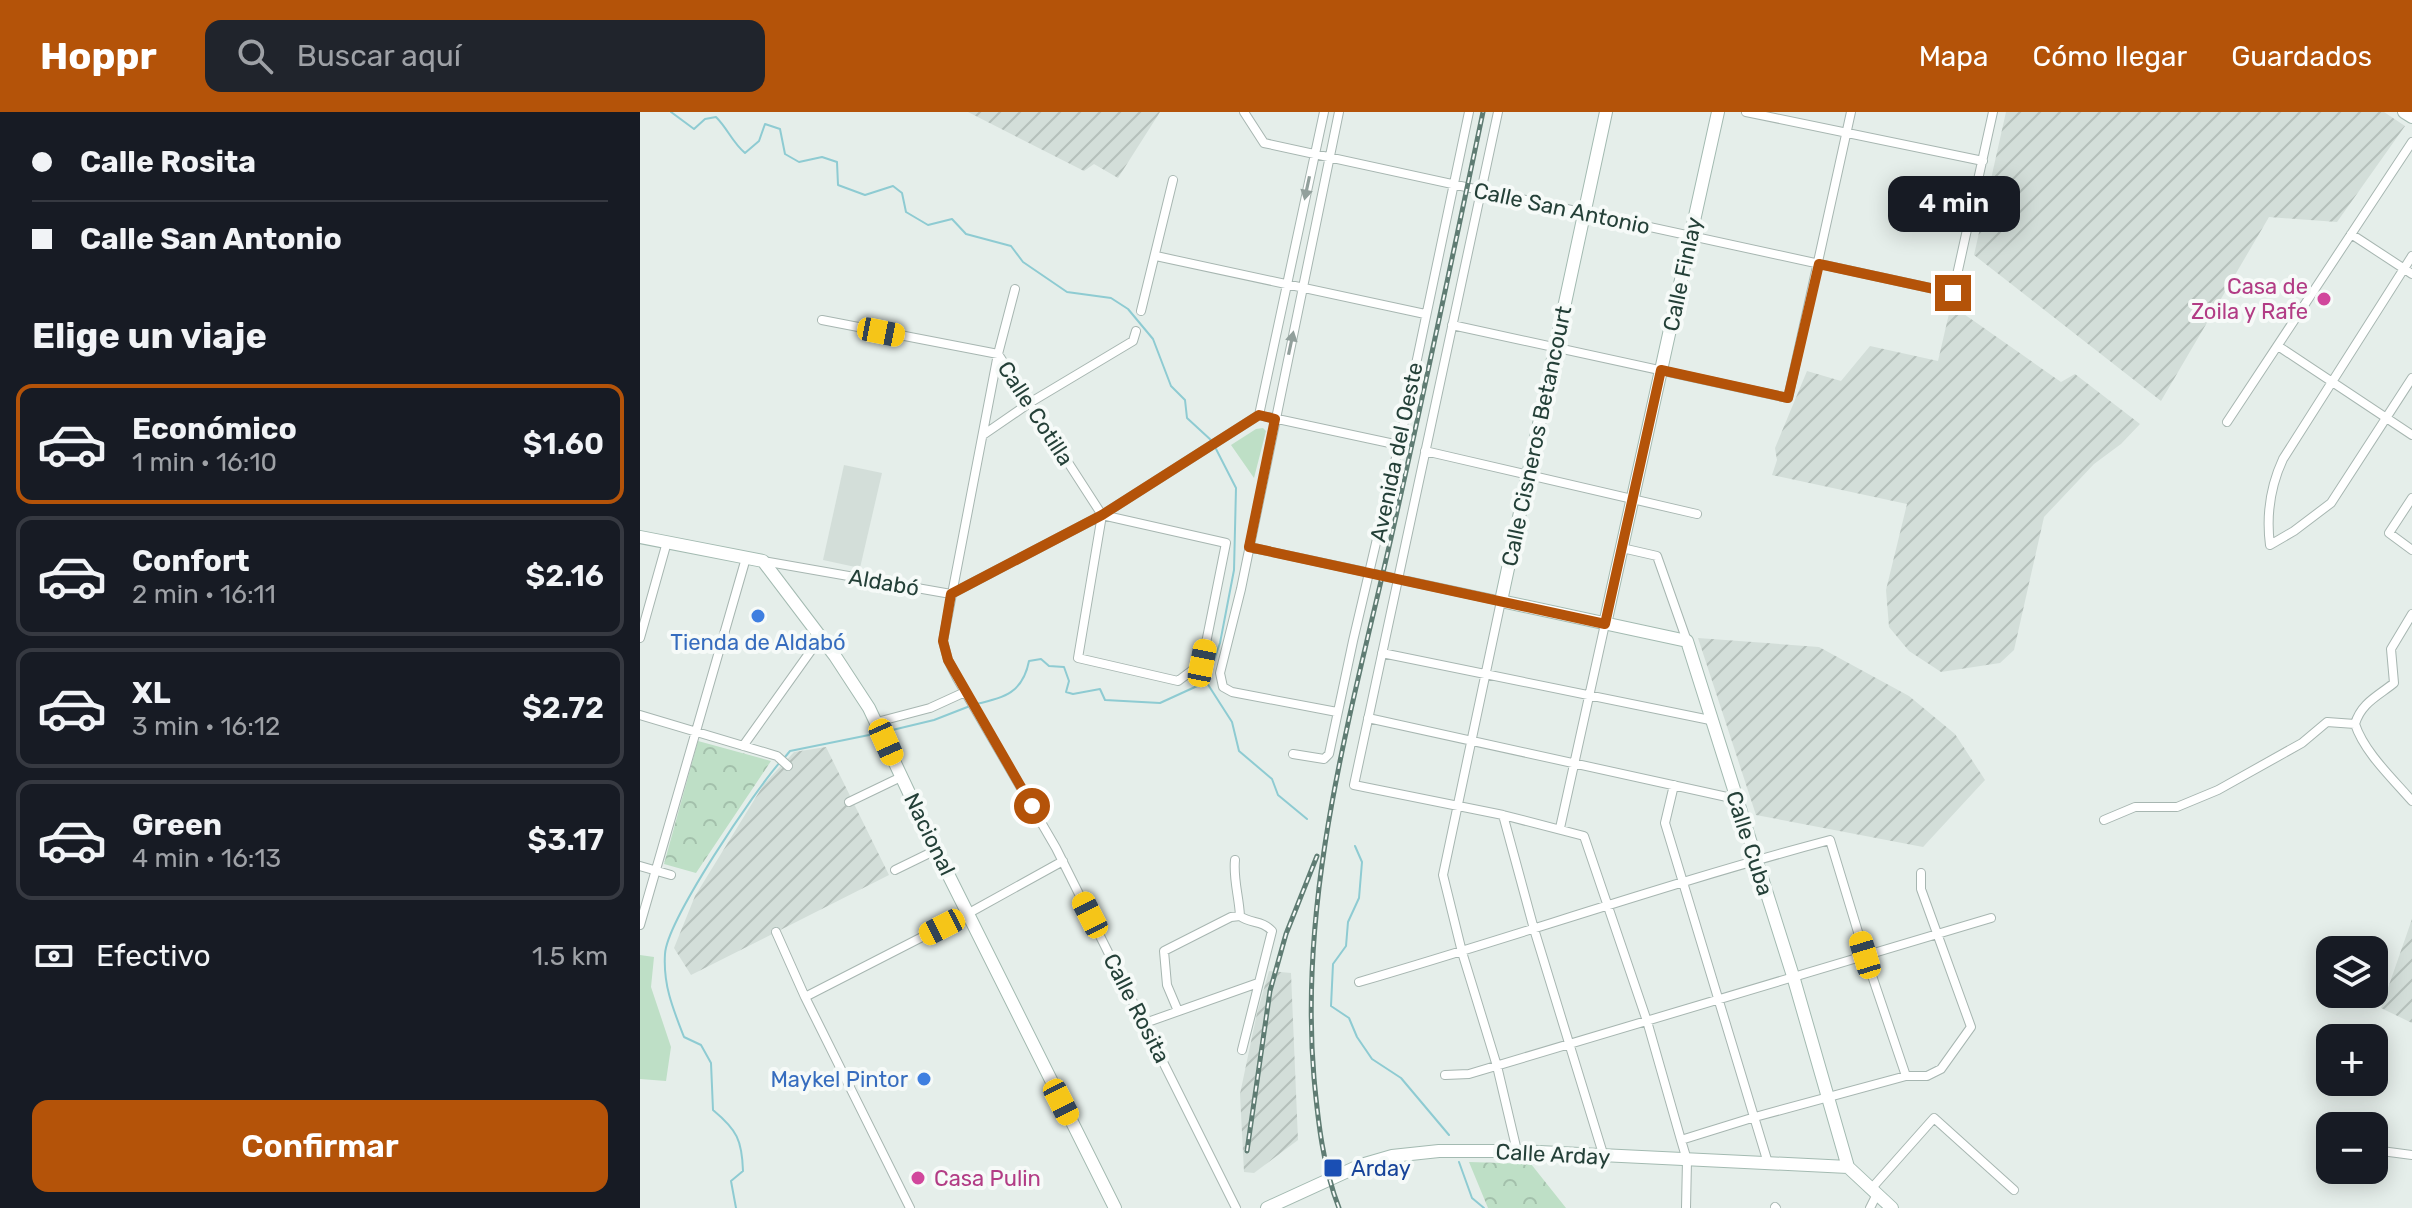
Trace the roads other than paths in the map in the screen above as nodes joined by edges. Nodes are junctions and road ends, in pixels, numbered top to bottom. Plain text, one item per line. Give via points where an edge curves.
1 (1244, 112) edge
2 (1324, 112) edge
3 (1339, 112) edge
4 (1469, 112) edge
5 (1498, 112) edge
6 (1606, 112) edge
7 (1718, 112) edge
8 (1746, 112) edge
9 (1851, 112) edge
10 (1993, 112) edge
11 (2404, 112) edge
12 (2412, 117) edge
13 (1847, 133) junction
14 (2412, 142) edge
15 (1315, 154) junction
16 (1329, 157) junction
17 (1983, 161) junction
18 (1173, 180) dead end
19 (1453, 184) junction
20 (1481, 190) junction
21 (1585, 213) junction
22 (2351, 234) junction
23 (1691, 236) junction
24 (1156, 256) junction
25 (2412, 256) edge
26 (1819, 264) junction
27 (2403, 268) junction
28 (2412, 274) edge
29 (1287, 284) junction
30 (1302, 287) junction
31 (1015, 289) dead end
32 (1141, 311) dead end
33 (1425, 314) junction
34 (822, 320) dead end
35 (1452, 325) junction
36 (1136, 331) dead end
37 (2278, 346) junction
38 (1555, 347) junction
39 (998, 354) junction
40 (1661, 370) junction
41 (2412, 378) edge
42 (2331, 382) junction
43 (1031, 402) junction
44 (1259, 415) junction
45 (2387, 418) junction
46 (1275, 419) junction
47 (2227, 422) dead end
48 (983, 435) junction
49 (2412, 435) edge
50 (1399, 445) junction
51 (1425, 451) junction
52 (1529, 477) junction
53 (2412, 498) edge
54 (1631, 500) junction
55 (1697, 514) dead end
56 (1102, 515) junction
57 (640, 537) edge
58 (667, 542) junction
59 (1249, 547) junction
60 (1622, 548) junction
61 (2412, 550) edge
62 (746, 558) junction
63 (763, 561) junction
64 (1369, 574) junction
65 (1398, 580) junction
66 (951, 594) junction
67 (1501, 601) junction
68 (2412, 614) edge
69 (1605, 624) junction
70 (640, 638) edge
71 (820, 638) junction
72 (1687, 641) junction
73 (1382, 653) junction
74 (1486, 674) junction
75 (967, 695) junction
76 (1590, 695) junction
77 (1337, 712) junction
78 (640, 715) edge
79 (1368, 718) junction
80 (1710, 720) junction
81 (2355, 724) junction
82 (878, 725) junction
83 (697, 732) junction
84 (1472, 740) junction
85 (743, 746) junction
86 (1293, 754) dead end
87 (1574, 763) junction
88 (788, 766) dead end
89 (901, 777) junction
90 (1674, 785) junction
91 (1736, 799) junction
92 (2412, 801) edge
93 (849, 802) dead end
94 (1457, 806) junction
95 (1503, 815) junction
96 (2104, 820) dead end
97 (1560, 828) junction
98 (936, 850) junction
99 (1235, 860) dead end
100 (1755, 860) junction
101 (1063, 861) junction
102 (640, 866) edge
103 (895, 870) dead end
104 (657, 871) junction
105 (1921, 873) dead end
106 (671, 875) dead end
107 (1681, 883) junction
108 (1609, 904) junction
109 (969, 913) junction
110 (1240, 916) junction
111 (1991, 918) dead end
112 (640, 925) edge
113 (1534, 929) junction
114 (776, 932) dead end
115 (1936, 933) junction
116 (1462, 952) junction
117 (1865, 955) junction
118 (1793, 976) junction
119 (1359, 982) dead end
120 (1258, 983) junction
121 (805, 997) junction
122 (1717, 1000) junction
123 (1178, 1011) junction
124 (1647, 1021) junction
125 (1145, 1023) junction
126 (1568, 1045) junction
127 (1242, 1050) dead end
128 (1497, 1066) junction
129 (1445, 1075) dead end
130 (1906, 1076) junction
131 (1827, 1097) junction
132 (1755, 1117) junction
133 (1681, 1140) junction
134 (1517, 1151) junction
135 (2388, 1152) edge
136 (2412, 1155) edge
137 (1604, 1157) junction
138 (1687, 1160) junction
139 (1768, 1163) junction
140 (1848, 1167) junction
141 (2014, 1190) dead end
142 (1874, 1191) junction
143 (910, 1208) edge
144 (1115, 1208) edge
145 (1236, 1208) edge
146 (1267, 1208) edge
147 (1686, 1208) edge
148 (1870, 1208) edge
149 (1892, 1208) edge

1 - 15 street, Calle San Antonio via 1264,143
2 - 15 street
3 - 16 street
4 - 19 street, Avenida del Oeste
5 - 20 street, Avenida del Oeste
6 - 21 street, Calle Cisneros Betancourt
7 - 23 street, Calle Finlay
8 - 13 street
9 - 13 street
10 - 17 street
11 - 12 street
13 - 17 street
13 - 26 street
14 - 22 street
15 - 16 street, Calle San Antonio
15 -> 29 street
16 - 19 street, Calle San Antonio
16 - 30 street
17 - 26 street, Calle San Antonio via 1953,293
18 - 24 street
19 - 20 street, Calle San Antonio
19 - 33 street, Avenida del Oeste
20 - 21 street, Calle San Antonio
20 - 35 street, Avenida del Oeste
21 - 23 street, Calle San Antonio
21 - 38 street, Calle Cisneros Betancourt
22 - 27 street
22 - 37 street
23 - 26 street, Calle San Antonio
23 - 40 street, Calle Finlay
24 - 29 street
24 - 32 street
25 - 27 street
26 - 40 street via 1788,398
27 - 28 street
27 - 42 street
29 - 30 street
29 - 44 street
30 - 33 street
46 -> 30 street
31 - 39 street, Calle Rosita
33 - 50 street, Avenida del Oeste
34 - 39 street, Calle Cotilla
35 - 38 street
35 - 51 street, Avenida del Oeste
36 - 43 street via 1133,341
37 - 42 street
37 - 47 street
38 - 40 street
38 - 52 street, Calle Cisneros Betancourt
39 - 43 street, Calle Cotilla
39 - 48 street, Calle Rosita
40 - 54 street, Calle Finlay
41 - 45 street
42 - 45 street
42 - 45 street via 2276,474 2267,509 2270,545 2331,503
43 - 48 street
43 - 56 street, Calle Cotilla
44 - 46 street
44 - 56 street, Aldabó
45 - 49 street
46 - 50 street
46 - 59 street
48 - 66 street, Calle Rosita
50 - 64 street, Avenida del Oeste
51 - 52 street
51 - 65 street, Avenida del Oeste
52 - 54 street
52 - 67 street, Calle Cisneros Betancourt
53 - 61 street via 2389,533
54 - 55 street
54 - 60 street, Calle Finlay
56 - 56 street via 1226,543 1202,663 1178,681 1078,658
56 - 66 street, Aldabó
57 - 58 street, Aldabó
58 - 62 street, Aldabó
58 - 70 street
59 - 64 street
59 - 77 street via 1220,673 1223,687
60 - 69 street, Calle Finlay
60 - 72 street, Calle Cuba via 1657,556
62 - 63 street, Aldabó
62 - 83 street
63 - 66 street, Aldabó
63 - 71 street, Nacional
64 - 65 street
64 - 77 street, Avenida del Oeste
65 - 67 street
65 - 73 street, Avenida del Oeste
66 - 75 street, Calle Rosita via 943,641
67 - 69 street
67 - 74 street, Calle Cisneros Betancourt
68 - 81 street via 2391,649 2394,683 2366,704
69 - 72 street
69 - 76 street
71 - 82 street, Nacional
71 - 85 street
72 - 80 street, Calle Cuba
73 - 74 street
73 - 79 street, Avenida del Oeste
74 - 76 street
74 - 84 street, Calle Cisneros Betancourt
75 - 82 street
75 - 101 street, Calle Rosita
76 - 80 street
76 - 87 street
77 - 86 street, Avenida del Oeste via 1324,759
78 - 83 street
79 - 84 street
79 - 94 street, Avenida del Oeste via 1354,785
80 - 91 street, Calle Cuba
81 - 92 street
81 - 96 street via 2327,722 2261,767 2177,807 2135,807
82 - 89 street, Nacional
83 - 85 street
83 - 104 street
84 - 87 street
84 - 94 street, Calle Cisneros Betancourt
85 - 88 street via 777,756
87 - 90 street
87 - 97 street
89 - 93 street
89 - 98 street, Nacional
90 - 91 street
90 - 107 street via 1665,823
91 - 100 street, Calle Cuba
94 - 95 street
94 - 116 street, Calle Cisneros Betancourt via 1443,875
95 - 97 street
95 - 113 street
97 - 108 street via 1584,836
98 - 103 street
98 - 109 street, Nacional
99 - 110 street
100 - 107 street
100 - 117 street via 1830,840
100 - 118 street, Calle Cuba
101 - 109 street
101 - 125 street, Calle Rosita
102 - 104 street
104 - 106 street
104 - 112 street
105 - 115 street
107 - 108 street
107 - 122 street
108 - 113 street
108 - 124 street
109 - 121 street
109 - 144 street, Nacional
110 - 120 street via 1262,921 1272,931
110 - 123 street via 1164,951 1167,985
111 - 115 street
113 - 116 street
113 - 126 street
114 - 121 street
115 - 117 street
115 - 130 street via 1971,1027 1941,1069 1927,1076
116 - 119 street
116 - 128 street, Calle Cisneros Betancourt
117 - 118 street
117 - 130 street
118 - 122 street
118 - 131 street, Calle Cuba
120 - 123 street
120 - 127 street
121 - 143 street
122 - 124 street
122 - 132 street
123 - 125 street
124 - 126 street
124 - 133 street
125 - 145 street, Calle Rosita
126 - 128 street
126 - 137 street
128 - 129 street
128 - 134 street, Calle Cisneros Betancourt
130 - 131 street
131 - 132 street
131 - 140 street, Calle Cuba
132 - 133 street
132 - 139 street
133 - 138 street
134 - 137 street, Calle Arday
134 - 146 street, Calle Arday via 1392,1156
135 - 136 street
137 - 138 street, Calle Arday
138 - 139 street, Calle Arday
138 - 147 street
139 - 140 street, Calle Arday
140 - 142 street
141 - 142 street via 1934,1118
142 - 148 street
142 - 149 street

